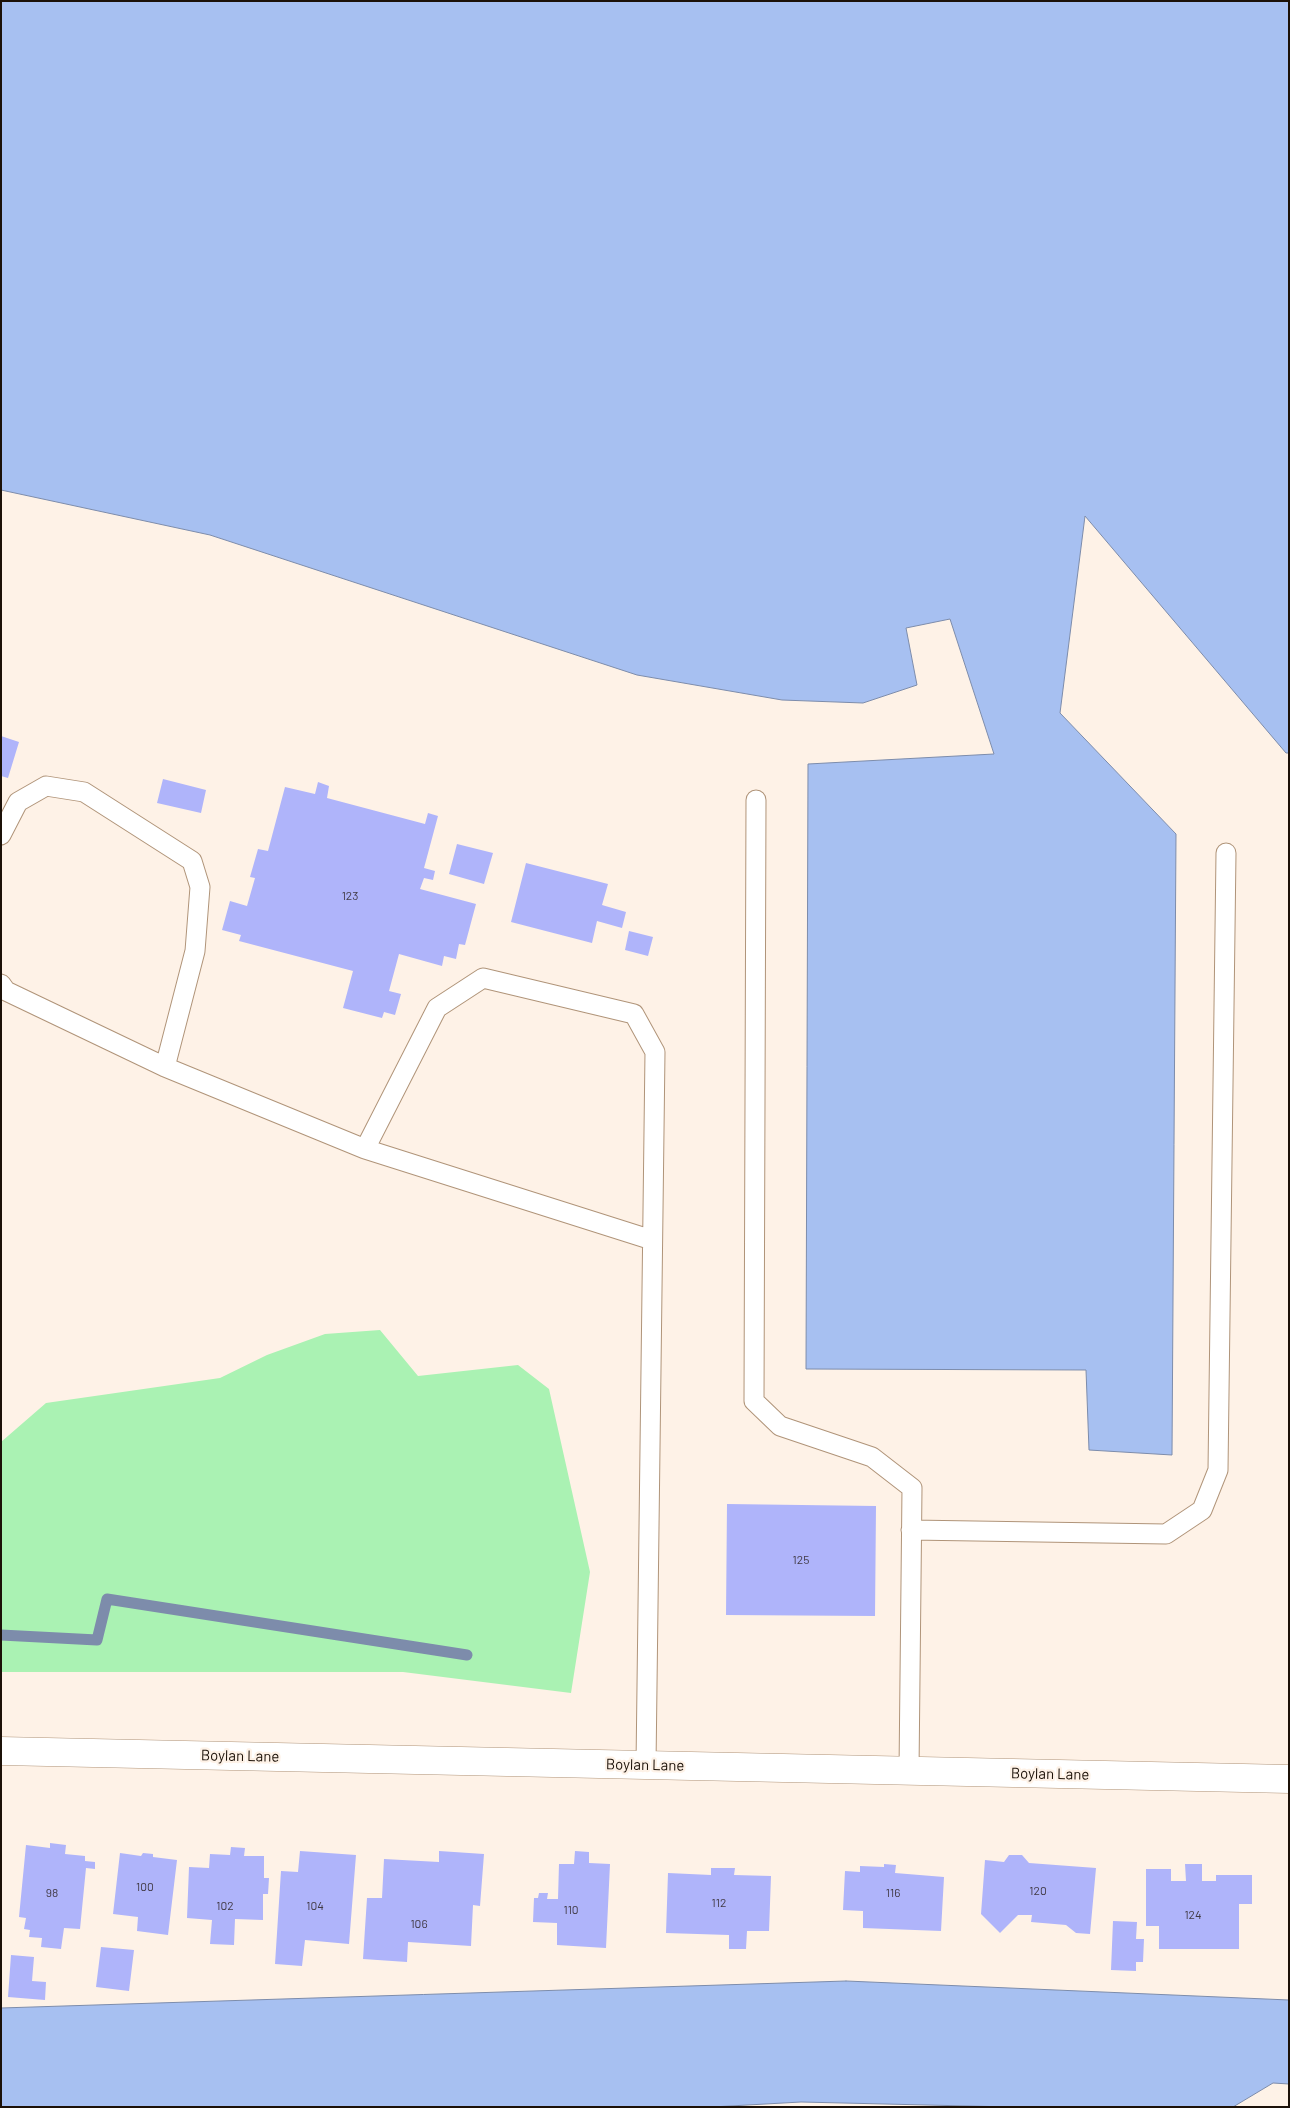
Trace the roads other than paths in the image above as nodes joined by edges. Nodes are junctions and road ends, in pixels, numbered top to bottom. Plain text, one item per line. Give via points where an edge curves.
1 (756, 800) dead end
2 (1, 835) edge
3 (1226, 853) dead end
4 (1, 984) edge
5 (165, 1067) junction
6 (365, 1150) junction
7 (652, 1240) junction
8 (911, 1530) junction
9 (1, 1751) edge
10 (646, 1765) junction
11 (908, 1771) junction
12 (1289, 1779) edge

1 - 8 lane via 754,1400 780,1426 872,1457 912,1488
2 - 5 lane via 18,802 46,786 84,792 192,861 200,887 195,951
3 - 8 lane via 1218,1470 1202,1510 1166,1534
4 - 5 lane via 6,991
5 - 6 lane
6 - 7 lane
6 - 7 lane via 437,1008 483,978 634,1014 655,1052
7 - 10 lane
8 - 11 lane
9 - 10 street, Boylan Lane
10 - 11 street, Boylan Lane
11 - 12 street, Boylan Lane

